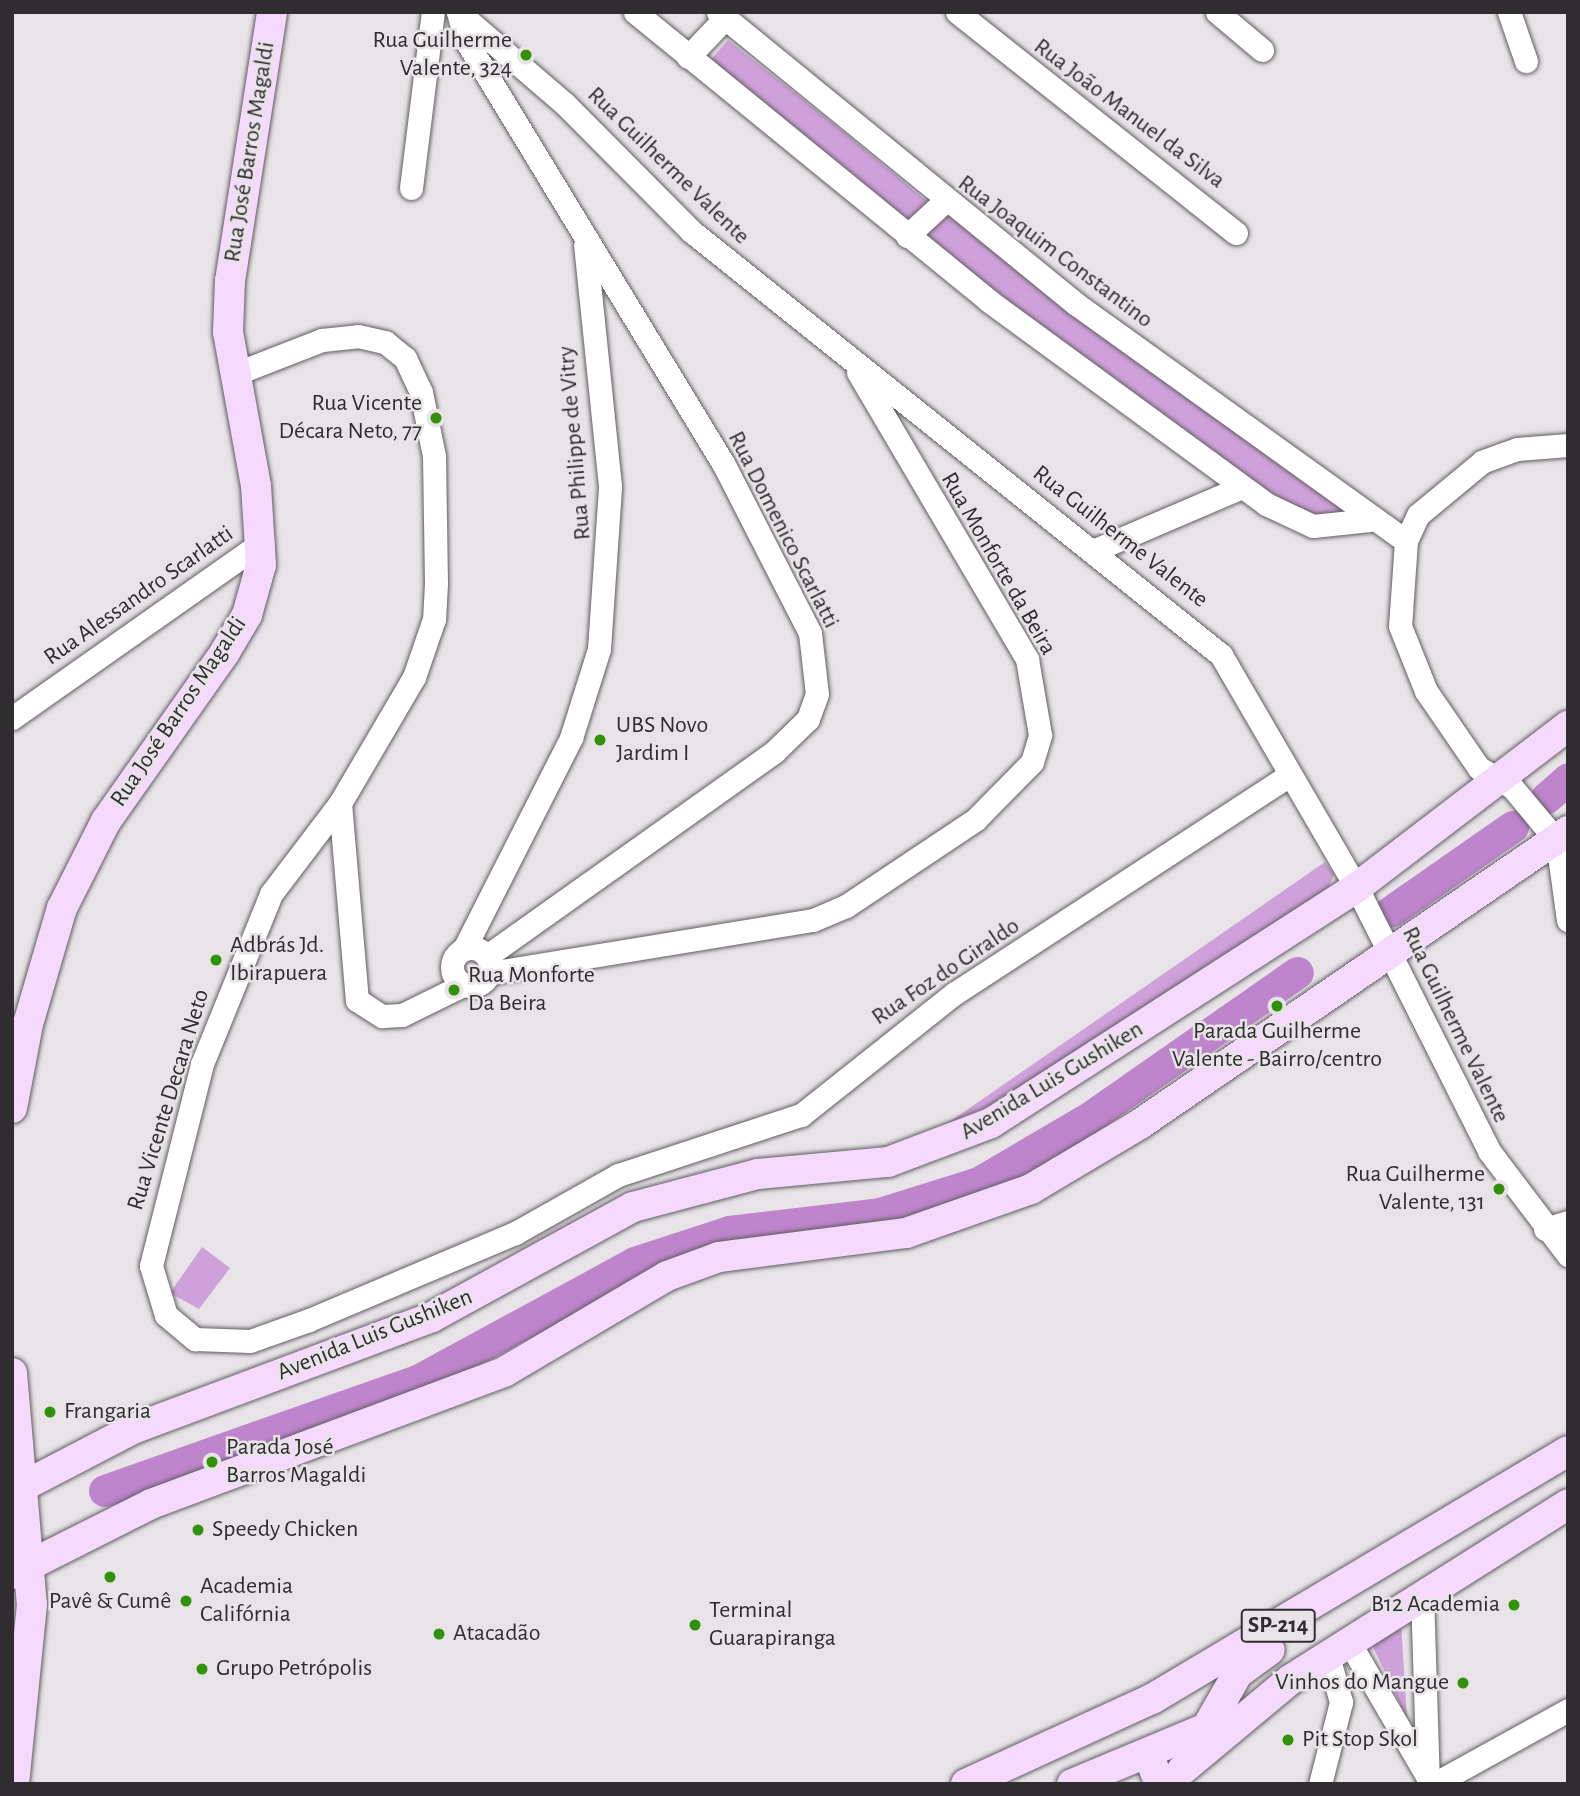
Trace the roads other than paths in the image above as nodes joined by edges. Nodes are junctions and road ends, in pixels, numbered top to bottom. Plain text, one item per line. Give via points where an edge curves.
1 (272, 12) edge
2 (433, 12) edge
3 (458, 12) edge
4 (635, 12) edge
5 (957, 12) edge
6 (1217, 12) edge
7 (1509, 12) edge
8 (722, 15) edge
9 (1262, 50) dead end
10 (688, 57) junction
11 (1526, 61) dead end
12 (411, 188) dead end
13 (944, 202) junction
14 (1236, 233) dead end
15 (907, 236) junction
16 (585, 239) junction
17 (853, 363) junction
18 (232, 375) junction
19 (1568, 446) edge
20 (1242, 487) junction
21 (1370, 520) junction
22 (1406, 541) junction
23 (262, 542) junction
24 (1095, 550) junction
25 (12, 718) edge
26 (1568, 726) edge
27 (1289, 775) junction
28 (1502, 781) junction
29 (340, 803) junction
30 (1562, 836) edge
31 (1356, 888) junction
32 (1568, 920) edge
33 (464, 949) junction
34 (1391, 953) junction
35 (489, 965) junction
36 (458, 979) junction
37 (12, 1108) edge
38 (618, 1175) junction
39 (633, 1207) junction
40 (1568, 1222) edge
41 (1545, 1229) junction
42 (1568, 1255) edge
43 (12, 1373) edge
44 (1568, 1451) edge
45 (16, 1490) edge
46 (1568, 1504) edge
47 (1404, 1550) junction
48 (21, 1570) edge
49 (1422, 1593) junction
50 (1339, 1649) junction
51 (1290, 1681) junction
52 (1568, 1710) edge
53 (1213, 1725) junction
54 (1149, 1756) junction
55 (1171, 1779) edge
56 (1430, 1781) edge
57 (14, 1784) edge
58 (966, 1784) edge
59 (1072, 1784) edge
60 (1320, 1784) edge

1 - 18 main road, Rua José Barros Magaldi via 230,281
2 - 12 street
3 - 16 street, Rua Domenico Scarlatti via 465,39
3 - 17 street, Rua Guilherme Valente via 565,104 691,231
4 - 10 street
5 - 14 street, Rua João Manuel da Silva
6 - 9 street
7 - 11 street
8 - 10 street
8 - 13 street, Rua Joaquim Constantino
10 - 15 street
13 - 15 street
13 - 21 street, Rua Joaquim Constantino via 1076,304 1299,459
15 - 20 street
16 - 33 street, Rua Philippe de Vitry via 610,486 599,649 571,738
16 - 35 street, Rua Domenico Scarlatti via 729,475 810,634 817,694 808,719 774,752 514,939
17 - 24 street, Rua Guilherme Valente
17 - 35 street, Rua Monforte da Beira via 1027,659 1040,735 1032,762 975,820 824,915 703,942 543,965
18 - 23 main road, Rua José Barros Magaldi
18 - 29 street, Rua Vicente Decara Neto via 322,340 359,336 384,342 405,358 421,393 435,456 434,619 414,677
19 - 22 street via 1517,449 1482,462 1418,515
20 - 21 street via 1313,526
20 - 24 street
21 - 22 street, Rua Joaquim Constantino
22 - 28 street via 1400,626 1406,650 1479,768
23 - 25 street, Rua Alessandro Scarlatti
23 - 37 main road, Rua José Barros Magaldi via 247,615 106,821 62,908 28,1024
24 - 27 street, Rua Guilherme Valente via 1220,655
26 - 28 main road, Avenida Luis Gushiken
27 - 31 street, Rua Guilherme Valente
27 - 38 street, Rua Foz do Giraldo via 955,993 801,1115
28 - 30 street
28 - 31 main road, Avenida Luis Gushiken
29 - 36 street via 357,1000 382,1016 413,1012
29 - 38 street, Rua Vicente Decara Neto via 271,894 202,1064 151,1266 166,1315 195,1339 250,1341 515,1233
30 - 32 street
30 - 34 main road
31 - 34 street, Rua Guilherme Valente
31 - 39 main road, Avenida Luis Gushiken via 957,1140 853,1170 700,1185
33 - 35 street
33 - 36 street, Rua Philippe de Vitry
34 - 41 street, Rua Guilherme Valente via 1489,1151
34 - 48 main road via 1140,1124 1031,1189 906,1233 719,1257 667,1276 504,1372 151,1504
35 - 36 street via 474,986
38 - 39 street
39 - 45 main road, Avenida Luis Gushiken via 432,1317 133,1429
40 - 41 street
41 - 42 street, Rua Guilherme Valente
43 - 45 main road
44 - 47 main road
45 - 48 main road
46 - 49 main road
47 - 53 main road via 1368,1589 1238,1673
47 - 58 main road, SP-214 via 1152,1699
48 - 57 main road via 32,1604
49 - 50 main road
49 - 56 street
50 - 51 main road
50 - 56 street
50 - 60 street via 1341,1702
51 - 53 main road, SP-214
51 - 55 main road
52 - 56 street
53 - 54 main road, SP-214
53 - 55 main road
54 - 55 main road
54 - 59 main road, SP-214

